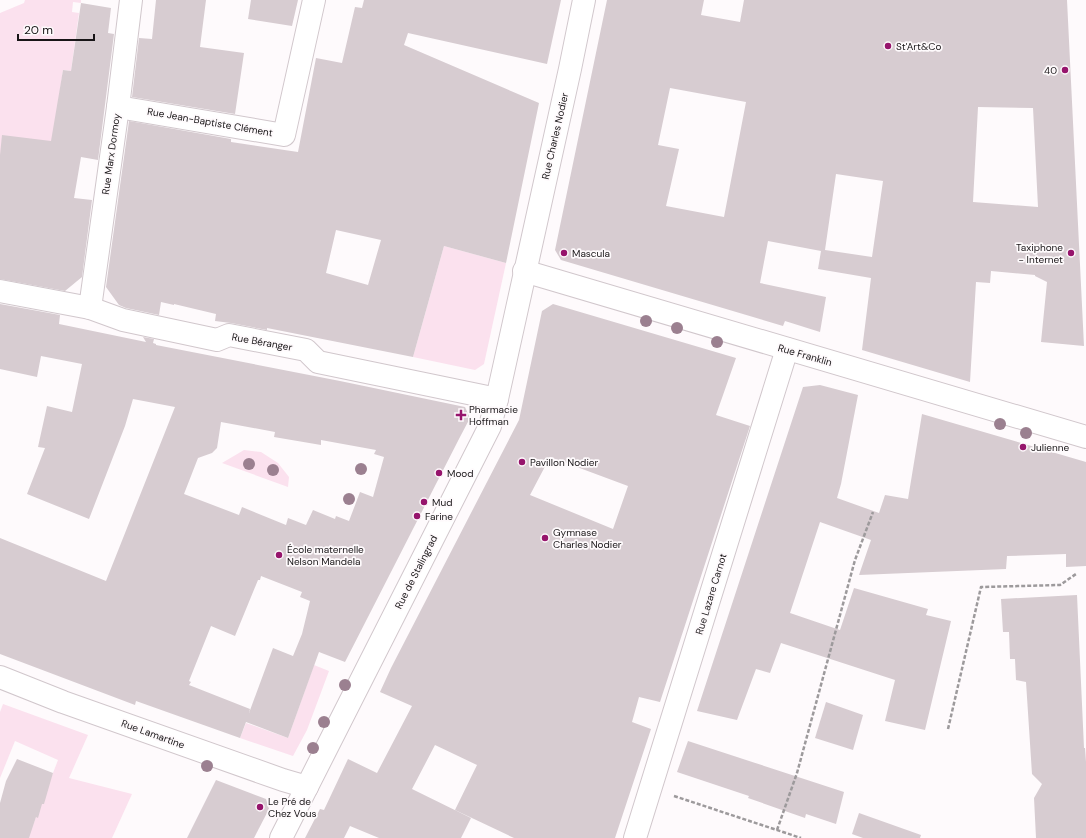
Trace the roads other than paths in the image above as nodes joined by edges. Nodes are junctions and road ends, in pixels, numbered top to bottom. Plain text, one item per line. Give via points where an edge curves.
1 (131, 0) edge
2 (314, 0) edge
3 (584, 0) edge
4 (118, 107) junction
5 (524, 271) junction
6 (0, 291) edge
7 (90, 308) junction
8 (787, 349) junction
9 (497, 399) junction
10 (1086, 437) edge
11 (0, 677) edge
12 (307, 787) junction
13 (281, 838) edge
14 (635, 838) edge

1 - 4 street, Rue Marx Dormoy
2 - 4 street, Rue Jean-Baptiste Clément via 284,135
3 - 5 street, Rue Charles Nodier
4 - 7 street, Rue Marx Dormoy
5 - 8 street, Rue Franklin
5 - 9 street, Rue de Stalingrad
6 - 7 street, Rue Béranger
7 - 9 street, Rue Béranger via 123,320 217,340 229,335 306,350 318,362
8 - 10 street, Rue Franklin
8 - 14 street, Rue Lazare Carnot
9 - 12 street, Rue de Stalingrad via 490,426
11 - 12 street, Rue Lamartine via 63,702
12 - 13 street, Rue de Stalingrad

